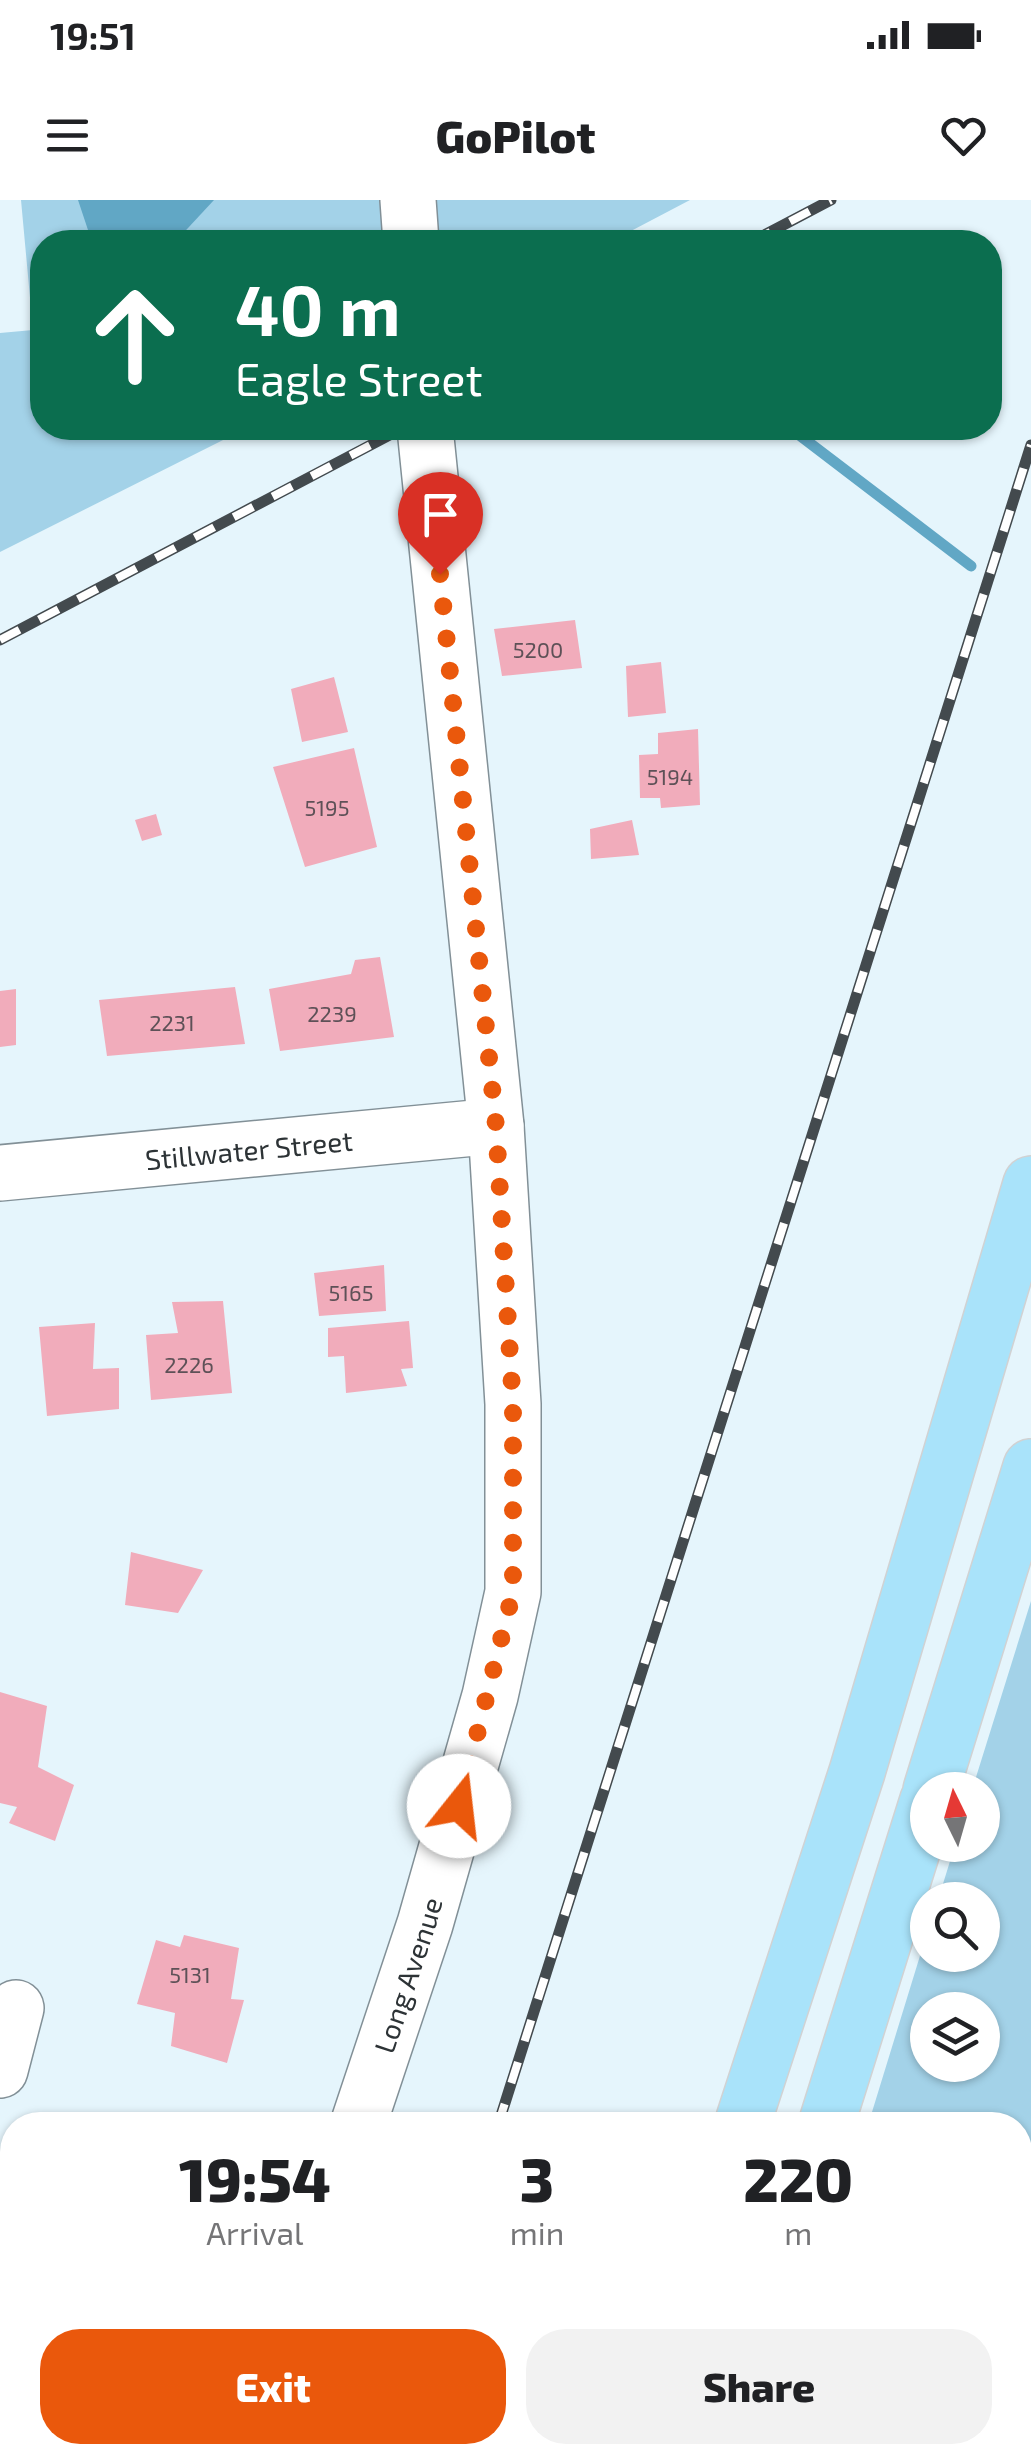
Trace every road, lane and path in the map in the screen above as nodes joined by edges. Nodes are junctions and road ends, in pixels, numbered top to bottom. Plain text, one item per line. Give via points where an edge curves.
1 (408, 200) edge
2 (410, 230) edge
3 (426, 440) edge
4 (496, 1126) junction
5 (0, 1173) edge
6 (1031, 1184) edge
7 (1031, 1468) edge
8 (936, 1772) edge
9 (910, 1857) edge
10 (16, 2008) dead end
11 (0, 2070) edge
12 (362, 2112) edge
13 (746, 2112) edge
14 (830, 2112) edge

1 - 2 street
3 - 4 street, Long Avenue
4 - 5 street, Stillwater Street
4 - 12 street, Long Avenue via 513,1404 513,1592 426,1924
6 - 13 main road via 852,1788
7 - 8 main road
9 - 14 main road
10 - 11 street

